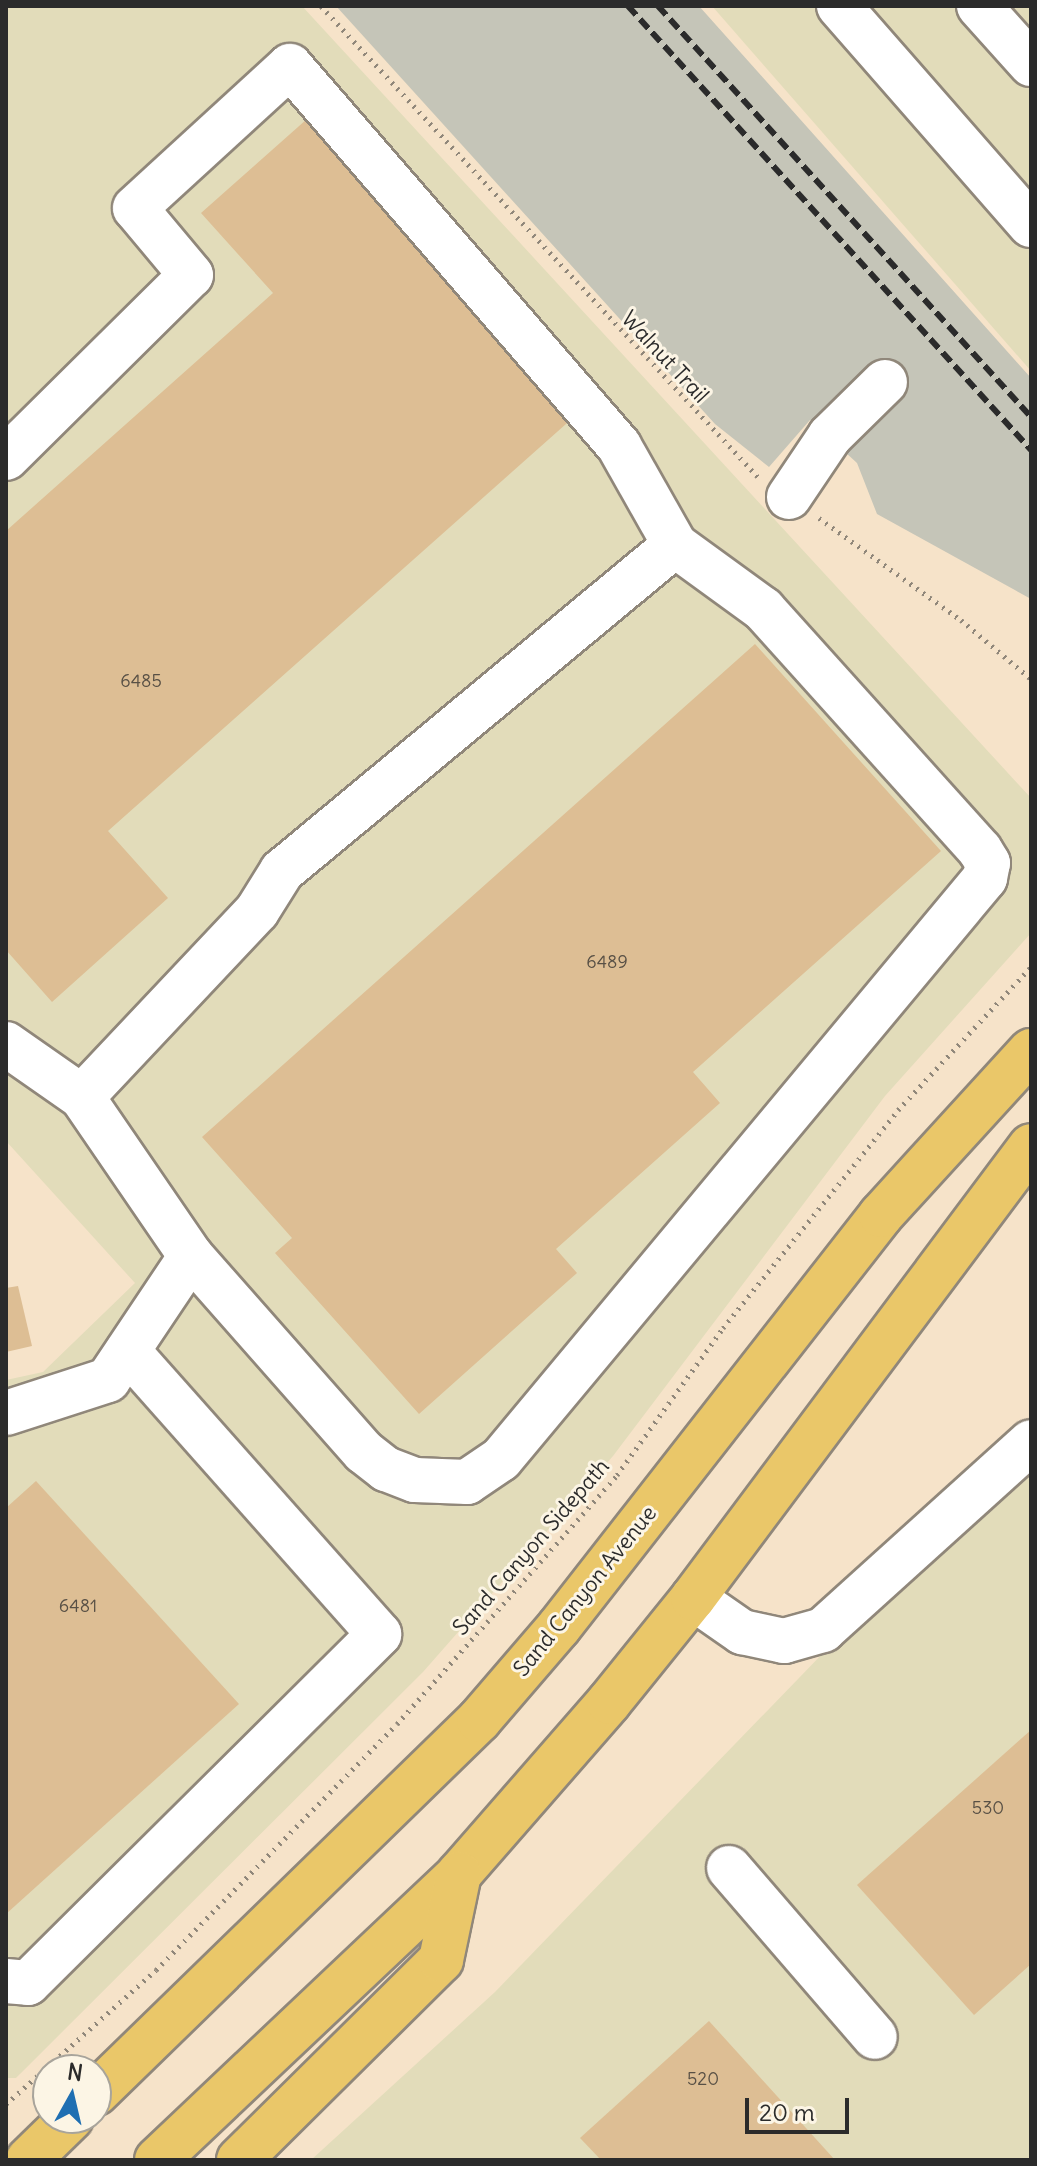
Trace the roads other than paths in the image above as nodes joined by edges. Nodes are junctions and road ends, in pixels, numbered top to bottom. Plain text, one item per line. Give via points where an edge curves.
1 (839, 6) edge
2 (979, 6) edge
3 (1031, 64) edge
4 (1031, 225) edge
5 (885, 382) dead end
6 (6, 458) edge
7 (789, 497) road end
8 (675, 545) junction
9 (6, 1044) edge
10 (1031, 1051) edge
11 (82, 1097) junction
12 (1031, 1146) edge
13 (191, 1256) junction
14 (128, 1351) junction
15 (6, 1413) edge
16 (1031, 1442) edge
17 (693, 1598) junction
18 (729, 1868) dead end
19 (459, 1874) junction
20 (6, 1981) edge
21 (875, 2037) dead end
22 (112, 2077) edge
23 (55, 2134) edge
24 (28, 2160) edge
25 (157, 2160) edge
26 (239, 2160) edge

1 - 4 lane
2 - 3 lane
5 - 7 lane via 830,436
6 - 8 lane via 191,275 135,208 290,66 619,446
8 - 11 lane via 282,871 257,911
8 - 13 lane via 763,609 980,850 988,863 985,878 501,1459 467,1482 415,1480 386,1469 364,1452
9 - 11 lane
10 - 22 main road, Sand Canyon Avenue via 881,1215 559,1627 479,1720
11 - 13 lane
12 - 17 main road
13 - 14 lane
14 - 15 lane via 108,1380
14 - 20 lane via 379,1634 28,1983
16 - 17 lane via 823,1630 784,1641 742,1632
17 - 19 main road
18 - 21 lane
19 - 25 main road
19 - 26 main road via 441,1960
23 - 24 main road

